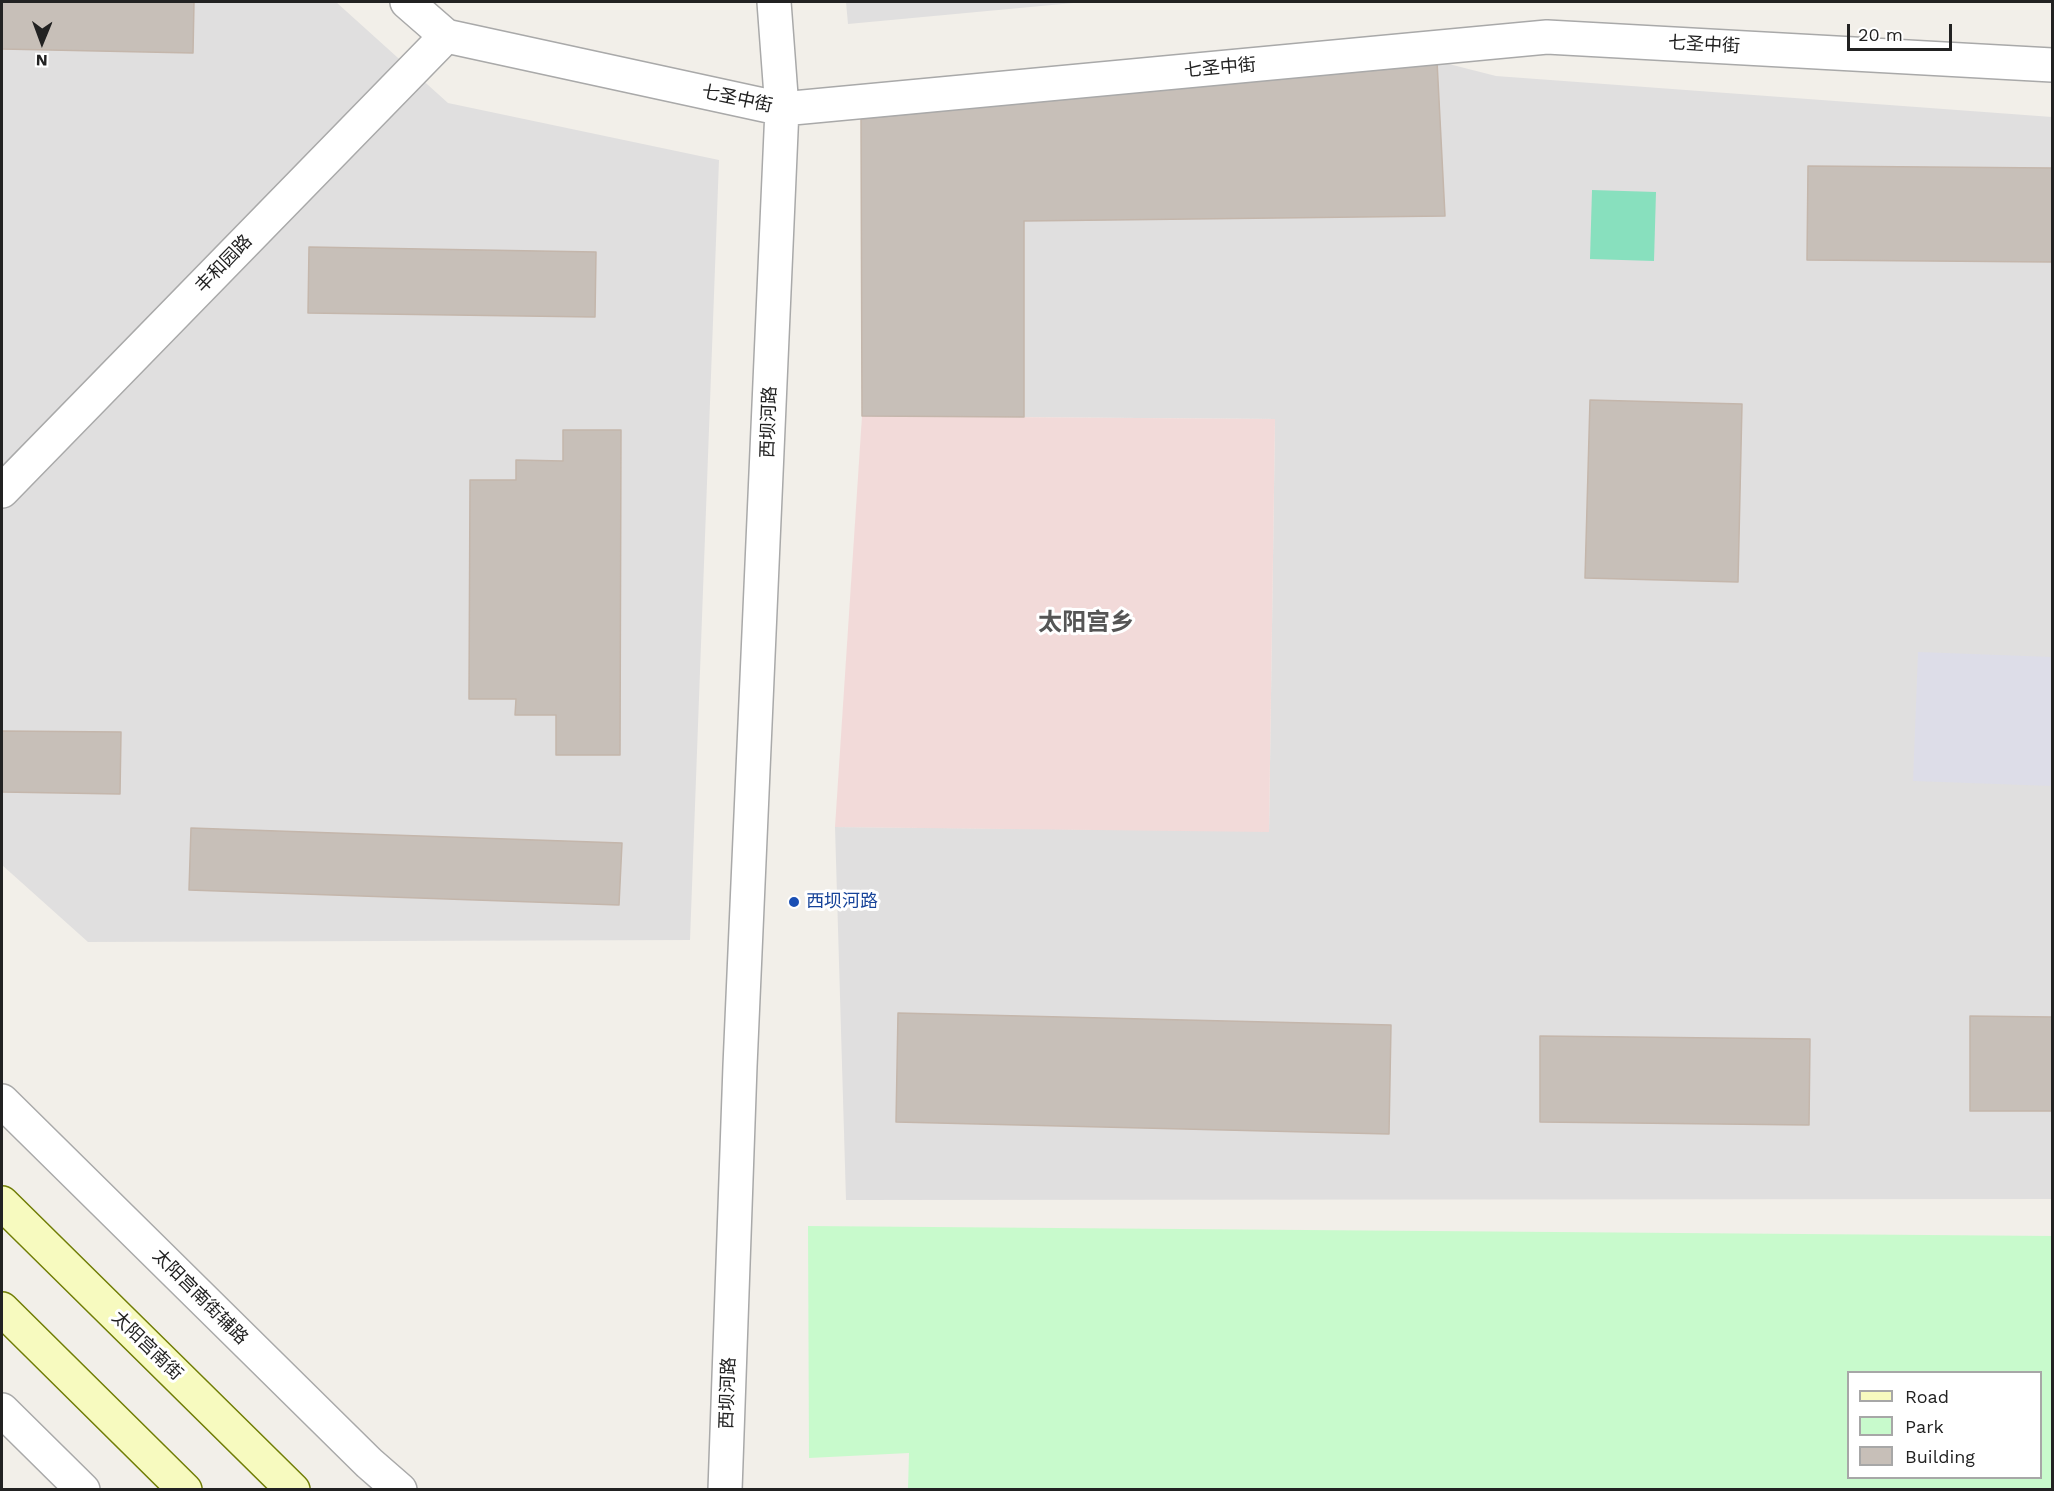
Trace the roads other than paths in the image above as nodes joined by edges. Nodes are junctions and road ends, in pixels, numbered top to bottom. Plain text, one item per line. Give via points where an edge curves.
1 (407, 2) edge
2 (774, 2) edge
3 (446, 36) junction
4 (2052, 65) edge
5 (782, 109) junction
6 (2, 491) edge
7 (2, 1101) edge
8 (2, 1203) edge
9 (2, 1309) edge
10 (2, 1410) edge
11 (83, 1490) edge
12 (185, 1490) edge
13 (293, 1490) edge
14 (400, 1490) edge
15 (725, 1490) edge

1 - 3 street, 七圣中街
2 - 5 street, 西坝河路
3 - 5 street, 七圣中街
3 - 6 street, 丰和园路
4 - 5 street, 七圣中街 via 1547,37
5 - 15 street, 西坝河路
7 - 14 street, 太阳宫南街辅路
8 - 13 main road, 太阳宫南街
9 - 12 main road
10 - 11 street

